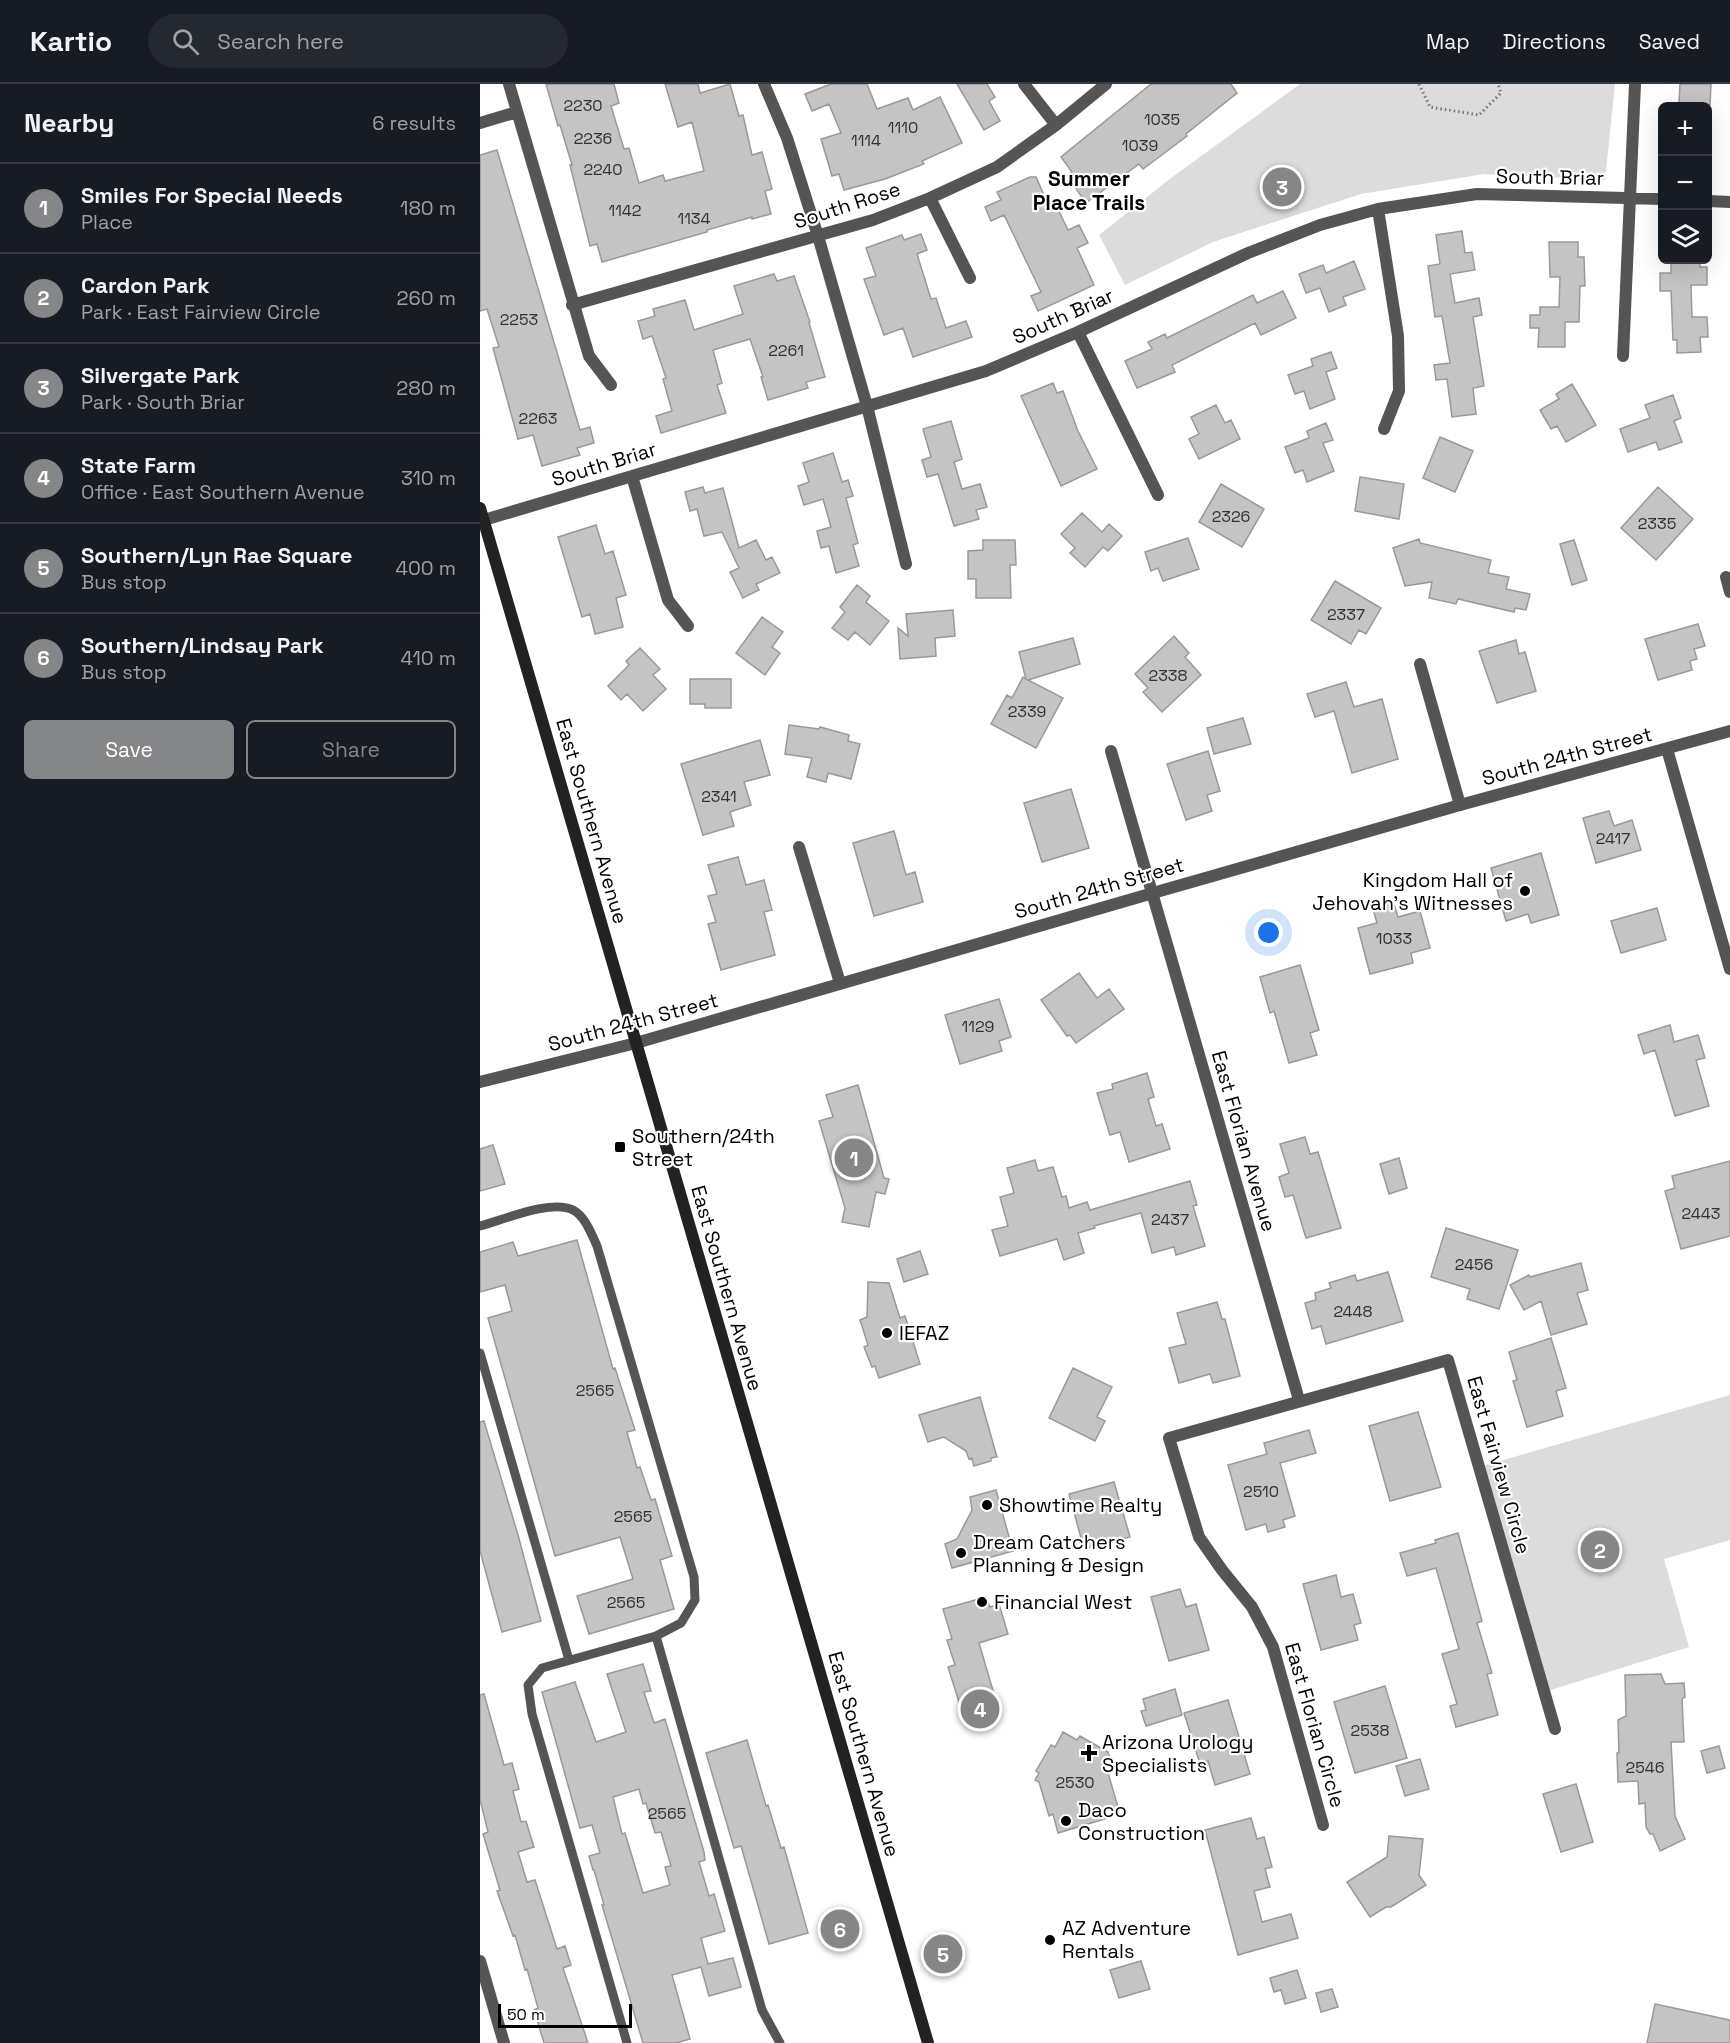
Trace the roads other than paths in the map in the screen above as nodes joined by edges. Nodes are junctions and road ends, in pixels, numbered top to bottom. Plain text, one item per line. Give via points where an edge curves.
1 (509, 84) edge
2 (764, 84) edge
3 (1024, 84) edge
4 (1106, 84) edge
5 (1635, 84) edge
6 (517, 112) junction
7 (480, 123) edge
8 (1056, 125) junction
9 (930, 198) junction
10 (1628, 198) junction
11 (1658, 199) edge
12 (1712, 201) edge
13 (1730, 202) edge
14 (1378, 208) junction
15 (818, 236) junction
16 (970, 278) dead end
17 (572, 305) junction
18 (1078, 332) junction
19 (1623, 356) dead end
20 (611, 385) dead end
21 (867, 406) junction
22 (1384, 429) dead end
23 (632, 476) junction
24 (1158, 495) dead end
25 (482, 514) edge
26 (906, 564) dead end
27 (1726, 577) dead end
28 (1730, 592) edge
29 (688, 626) dead end
30 (1419, 664) dead end
31 (1730, 731) edge
32 (1666, 749) junction
33 (1111, 751) dead end
34 (1460, 805) junction
35 (799, 847) dead end
36 (1152, 893) junction
37 (1730, 969) edge
38 (840, 983) junction
39 (636, 1043) junction
40 (480, 1082) edge
41 (480, 1226) edge
42 (480, 1353) edge
43 (1299, 1400) junction
44 (656, 1636) junction
45 (569, 1660) junction
46 (1555, 1729) dead end
47 (1323, 1825) dead end
48 (480, 1961) edge
49 (504, 2043) edge
50 (627, 2043) edge
51 (780, 2043) edge
52 (928, 2043) edge

1 - 6 street
2 - 15 street via 787,138
3 - 8 street
4 - 8 street, South Rose
5 - 10 street
6 - 7 street
6 - 17 street
8 - 9 street, South Rose via 997,166
9 - 15 street, South Rose
9 - 16 street
10 - 11 street, South Briar
10 - 14 street, South Briar via 1477,194
10 - 19 street
12 - 13 street
14 - 18 street, South Briar via 1248,252
14 - 22 street via 1398,336 1399,391
15 - 17 street, South Rose
15 - 21 street
17 - 20 street via 589,356
18 - 21 street, South Briar via 986,371
18 - 24 street
21 - 23 street, South Briar
21 - 26 street
23 - 25 street, South Briar
23 - 29 street via 668,600
25 - 39 main road, East Southern Avenue
27 - 28 street
30 - 34 street
31 - 32 street, South 24th Street
32 - 34 street, South 24th Street
32 - 37 street
33 - 36 street
34 - 36 street, South 24th Street
35 - 38 street
36 - 38 street, South 24th Street
36 - 43 street, East Florian Avenue
38 - 39 street, South 24th Street
39 - 40 street, South 24th Street
39 - 52 main road, East Southern Avenue
41 - 44 lane via 552,1206 574,1211 589,1228 597,1246 694,1577 695,1600 681,1623
42 - 45 lane
43 - 46 street, East Fairview Circle via 1448,1360
43 - 47 street, East Florian Circle via 1169,1438 1199,1537 1252,1607 1273,1647
44 - 45 lane
44 - 51 lane via 762,2010
45 - 50 lane via 542,1668 528,1685 531,1714
48 - 49 street

